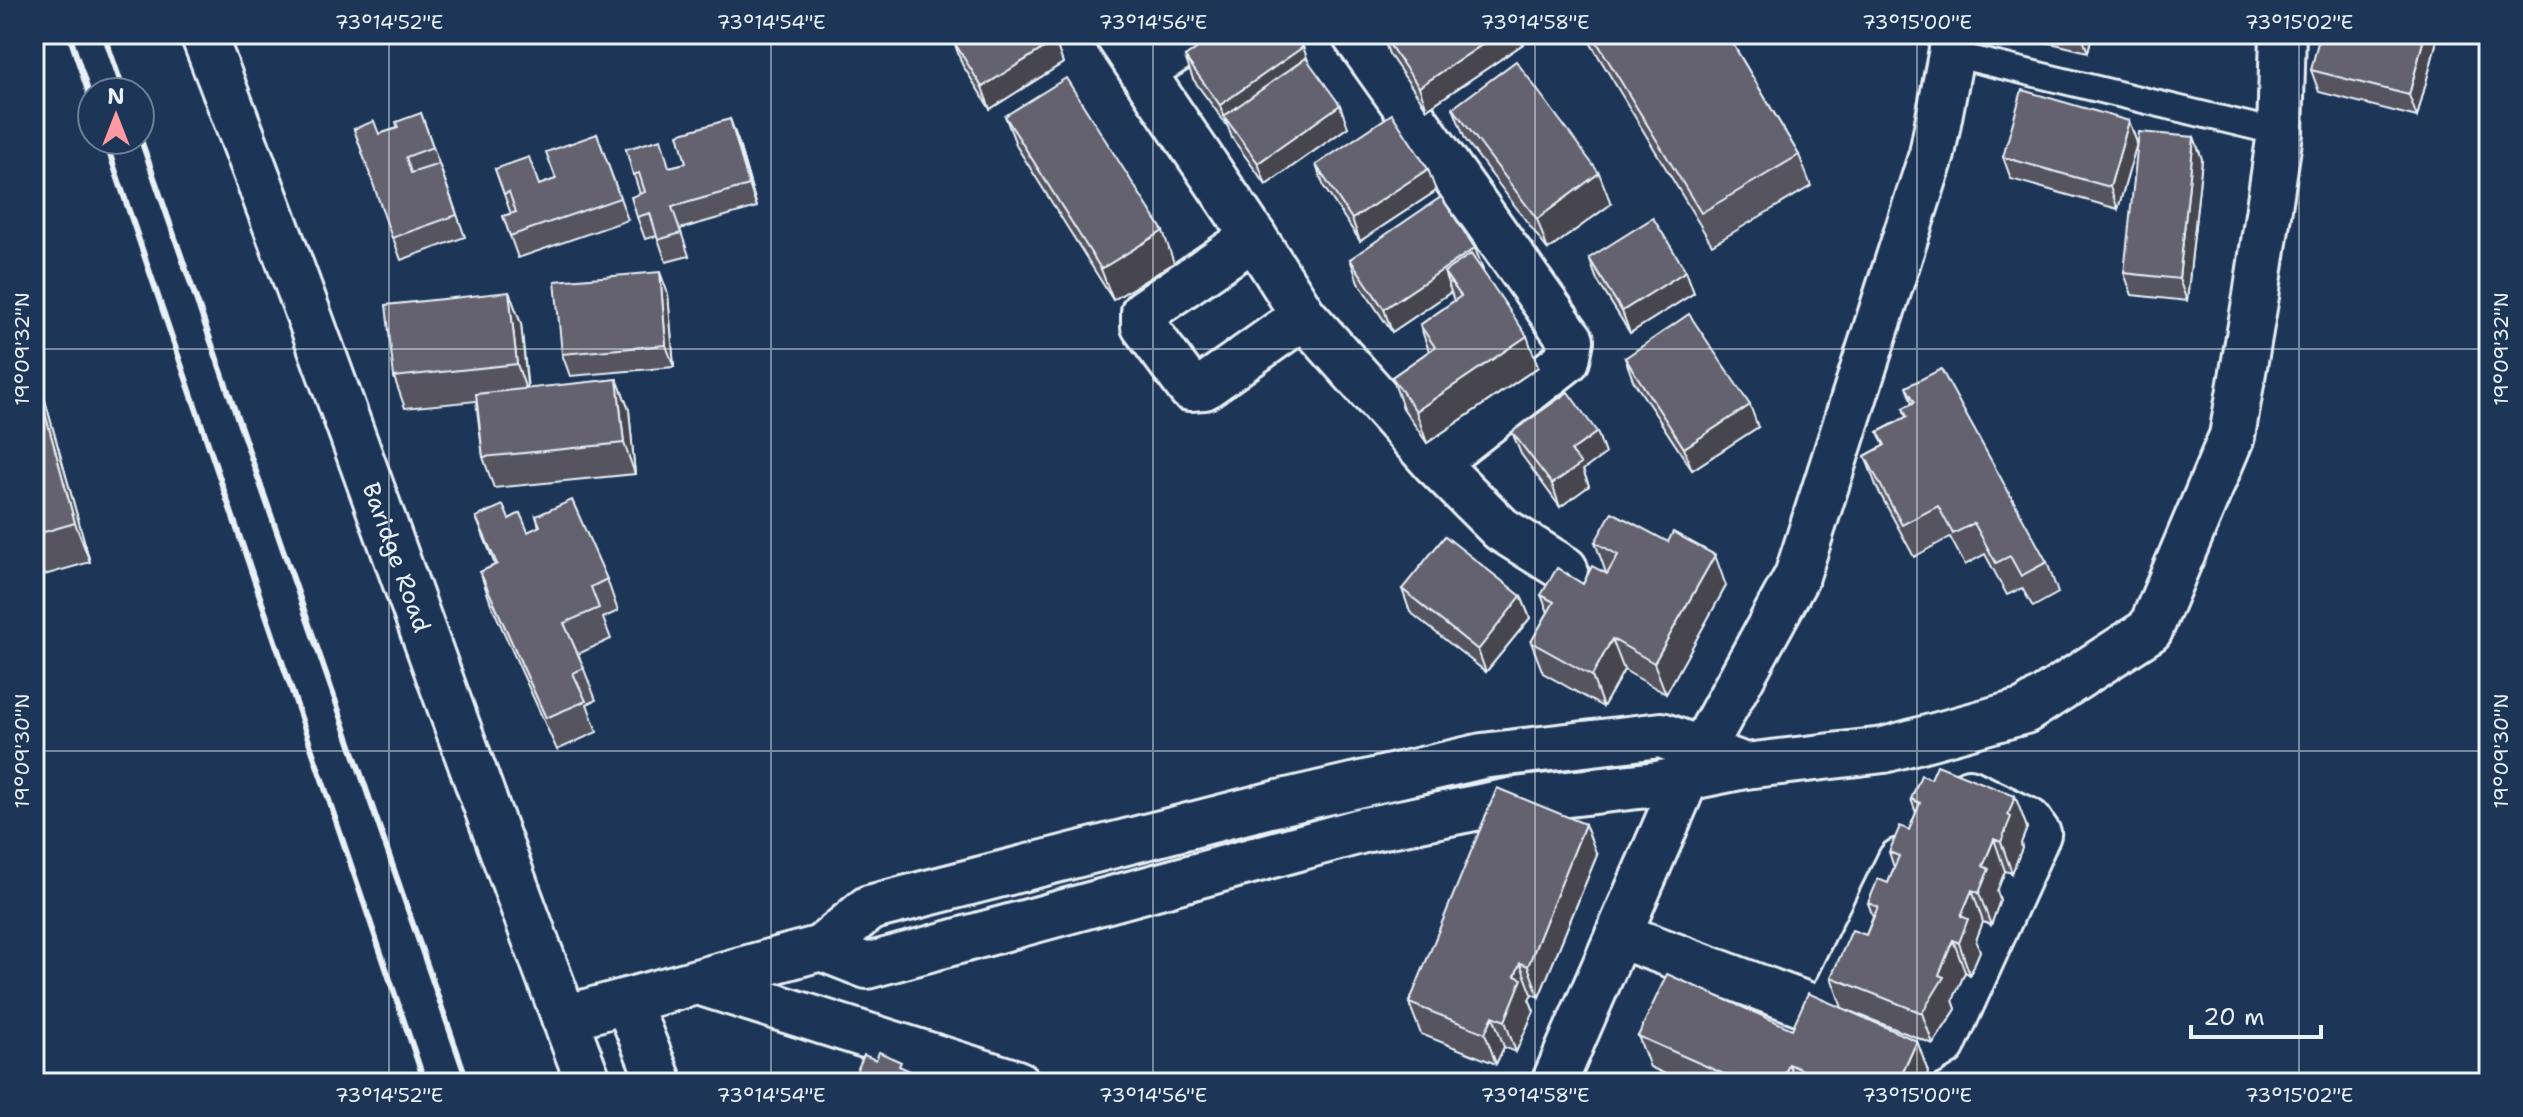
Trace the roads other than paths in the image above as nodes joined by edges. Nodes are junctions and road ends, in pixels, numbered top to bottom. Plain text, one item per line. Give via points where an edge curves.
1 (203, 34) edge
2 (1117, 34) edge
3 (1201, 34) edge
4 (1354, 34) edge
5 (2283, 34) edge
6 (1954, 44) edge
7 (1142, 71) junction
8 (2280, 133) junction
9 (1254, 237) junction
10 (1304, 316) junction
11 (1435, 463) junction
12 (1565, 569) edge
13 (1694, 764) junction
14 (1618, 935) junction
15 (698, 982) junction
16 (627, 1001) junction
17 (1826, 1012) junction
18 (564, 1018) junction
19 (589, 1083) edge
20 (660, 1083) edge
21 (1017, 1083) edge
22 (1554, 1083) edge

1 - 18 street, Baridge Road
2 - 7 street
3 - 7 street
4 - 11 street via 1571,340 1567,360
5 - 8 street
6 - 8 lane
6 - 13 street via 1932,154 1797,576
7 - 9 street
8 - 13 street via 2232,436 2150,630 2025,711 1884,750 1745,766
9 - 10 street
9 - 10 street via 1144,312 1144,326 1190,388 1204,387
10 - 11 street
11 - 12 street via 1501,529
13 - 14 street
13 - 15 street via 1364,830 867,966 821,948
14 - 17 street
14 - 22 street
15 - 16 street
15 - 21 street
16 - 18 street
16 - 20 street
17 - 17 street via 1936,788 1956,786 2029,821 2038,834 1943,1044 1927,1054
18 - 19 street, Baridge Road

